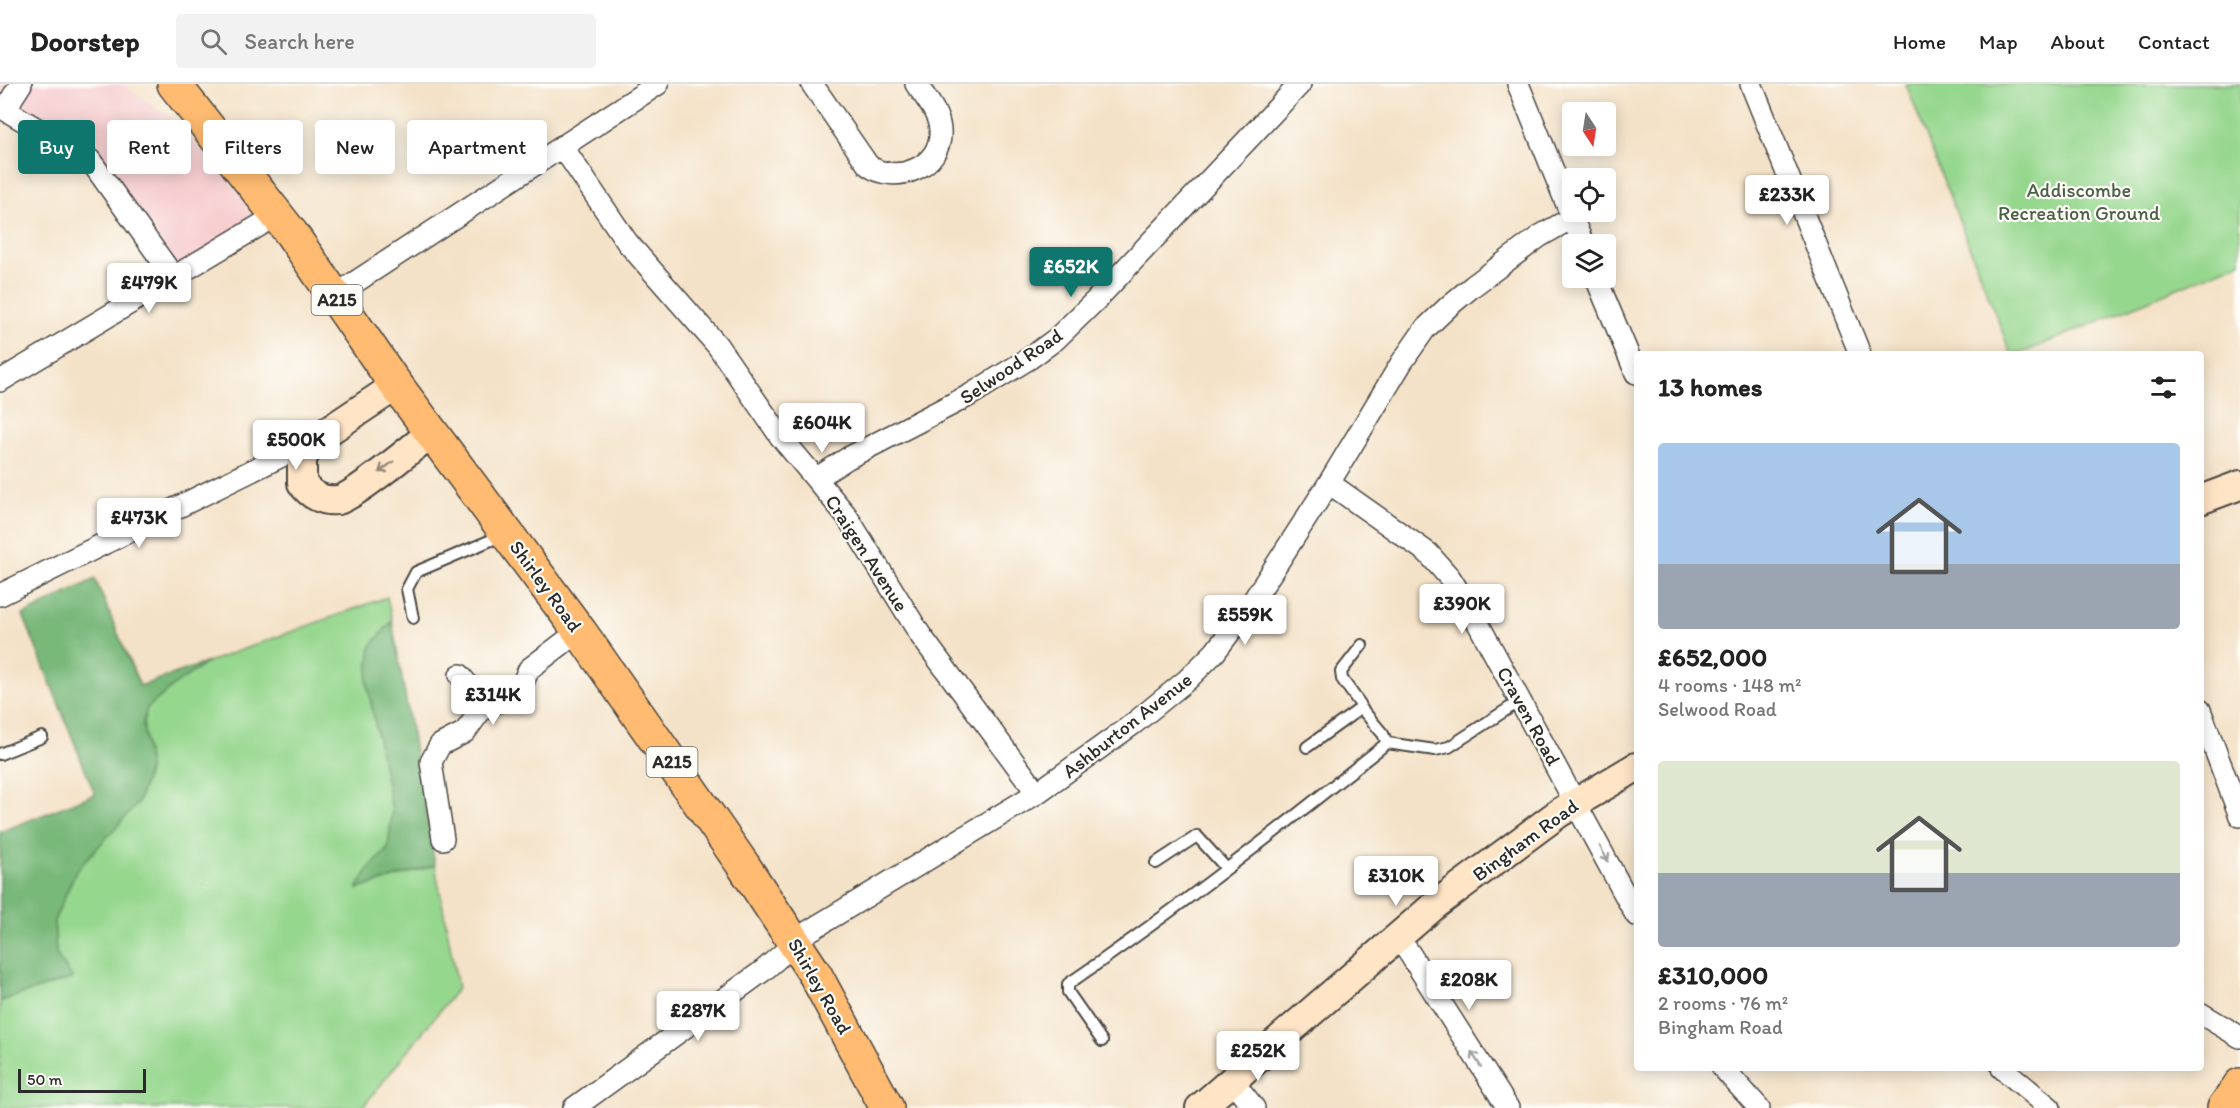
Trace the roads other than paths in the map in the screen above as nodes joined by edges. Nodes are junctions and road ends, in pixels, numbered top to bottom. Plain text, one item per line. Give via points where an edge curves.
1 (21, 84) edge
2 (174, 84) edge
3 (658, 84) edge
4 (812, 84) edge
5 (916, 84) edge
6 (1300, 84) edge
7 (1518, 84) edge
8 (1751, 84) edge
9 (562, 146) junction
10 (1562, 193) edge
11 (277, 215) junction
12 (1565, 222) edge
13 (172, 276) junction
14 (1600, 288) edge
15 (334, 296) junction
16 (1859, 351) edge
17 (1634, 368) edge
18 (0, 381) edge
19 (397, 385) junction
20 (432, 432) junction
21 (315, 440) junction
22 (260, 467) junction
23 (818, 478) junction
24 (302, 483) junction
25 (1329, 483) junction
26 (2240, 485) edge
27 (2204, 498) edge
28 (507, 533) junction
29 (0, 595) edge
30 (413, 618) dead end
31 (579, 631) junction
32 (1362, 645) dead end
33 (460, 675) dead end
34 (1520, 701) junction
35 (484, 706) junction
36 (1361, 708) junction
37 (2204, 721) edge
38 (42, 737) dead end
39 (1387, 743) junction
40 (1307, 747) dead end
41 (0, 754) edge
42 (1634, 768) edge
43 (1037, 793) junction
44 (1576, 802) junction
45 (2240, 816) edge
46 (443, 839) dead end
47 (1156, 863) dead end
48 (1226, 868) junction
49 (1634, 911) edge
50 (1397, 938) junction
51 (796, 943) junction
52 (2204, 1014) edge
53 (2240, 1037) edge
54 (1102, 1041) dead end
55 (1726, 1071) edge
56 (2006, 1071) edge
57 (1232, 1080) junction
58 (2240, 1085) edge
59 (574, 1108) edge
60 (887, 1108) edge
61 (1200, 1108) edge
62 (1254, 1108) edge
63 (1508, 1108) edge
64 (1759, 1108) edge
65 (2050, 1108) edge
66 (2223, 1108) edge

1 - 13 street via 7,111 90,160
2 - 11 main road, Shirley Road / A215
3 - 9 street
4 - 5 street via 868,165 876,171 902,174 921,167 932,156 939,138 938,121
6 - 23 street, Selwood Road via 1056,339 970,395 848,458
7 - 10 street
8 - 16 street
9 - 15 street
9 - 23 street, Craigen Avenue via 627,242 717,345 780,436
11 - 13 street
11 - 15 main road, Shirley Road / A215
12 - 25 street, Ashburton Avenue via 1473,286 1428,326 1401,362
13 - 18 street
14 - 17 street
15 - 19 main road, Shirley Road / A215
19 - 20 main road, Shirley Road / A215
19 - 21 street
20 -> 24 street via 344,498 324,500
20 - 28 main road, Shirley Road / A215
21 - 22 street
21 - 24 street via 302,458
22 - 24 street via 284,470
22 - 29 street
23 - 43 street, Craigen Avenue via 857,531 924,640
25 - 34 street, Craven Road via 1442,567 1464,598
25 - 43 street, Ashburton Avenue via 1246,611 1205,663 1157,705
26 - 27 street
28 - 30 lane via 416,572 407,589
28 - 31 main road, Shirley Road / A215
31 - 35 street via 529,669 521,687 506,699
31 - 51 main road, Shirley Road / A215
32 - 36 lane via 1341,672
33 - 35 street
34 - 39 lane via 1449,747 1436,750
34 - 44 street, Craven Road
35 - 46 street via 465,732 440,745 431,762
36 - 39 lane
36 - 40 lane
37 - 45 street
38 - 41 lane
39 - 48 lane
42 - 44 street, Bingham Road
43 - 51 street, Ashburton Avenue via 822,923
44 -> 49 street, Craven Road
44 - 50 street, Bingham Road
47 - 48 lane via 1197,836
48 - 54 lane via 1068,984 1068,992
50 - 57 street, Bingham Road
63 -> 50 street
51 - 59 street, Ashburton Avenue
51 - 60 main road, Shirley Road / A215
52 - 53 street
55 - 64 street
56 - 65 street
57 - 61 street, Bingham Road
57 - 62 street
58 - 66 main road

